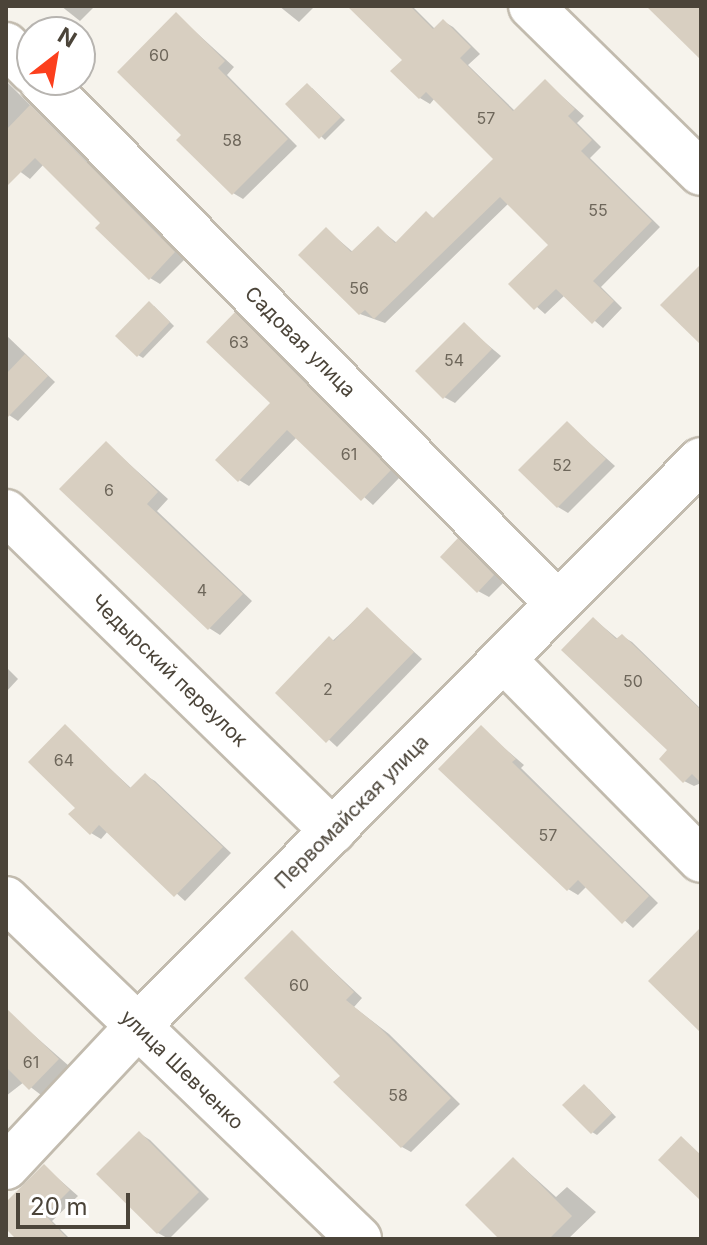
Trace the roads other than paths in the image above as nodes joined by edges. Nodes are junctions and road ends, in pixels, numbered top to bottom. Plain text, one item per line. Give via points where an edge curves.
1 (531, 6) edge
2 (57, 96) edge
3 (701, 173) edge
4 (701, 460) edge
5 (6, 512) edge
6 (558, 604) junction
7 (503, 659) junction
8 (333, 831) junction
9 (701, 860) edge
10 (6, 899) edge
11 (136, 1028) junction
12 (6, 1167) edge
13 (359, 1239) edge

1 - 3 street
2 - 6 street, Садовая улица
4 - 6 street, Первомайская улица
5 - 8 street, Чедырский переулок
6 - 7 street, Первомайская улица
7 - 8 street, Первомайская улица
7 - 9 street
8 - 11 street, Первомайская улица
10 - 11 street, улица Шевченко
11 - 12 street, Первомайская улица
11 - 13 street, улица Шевченко

